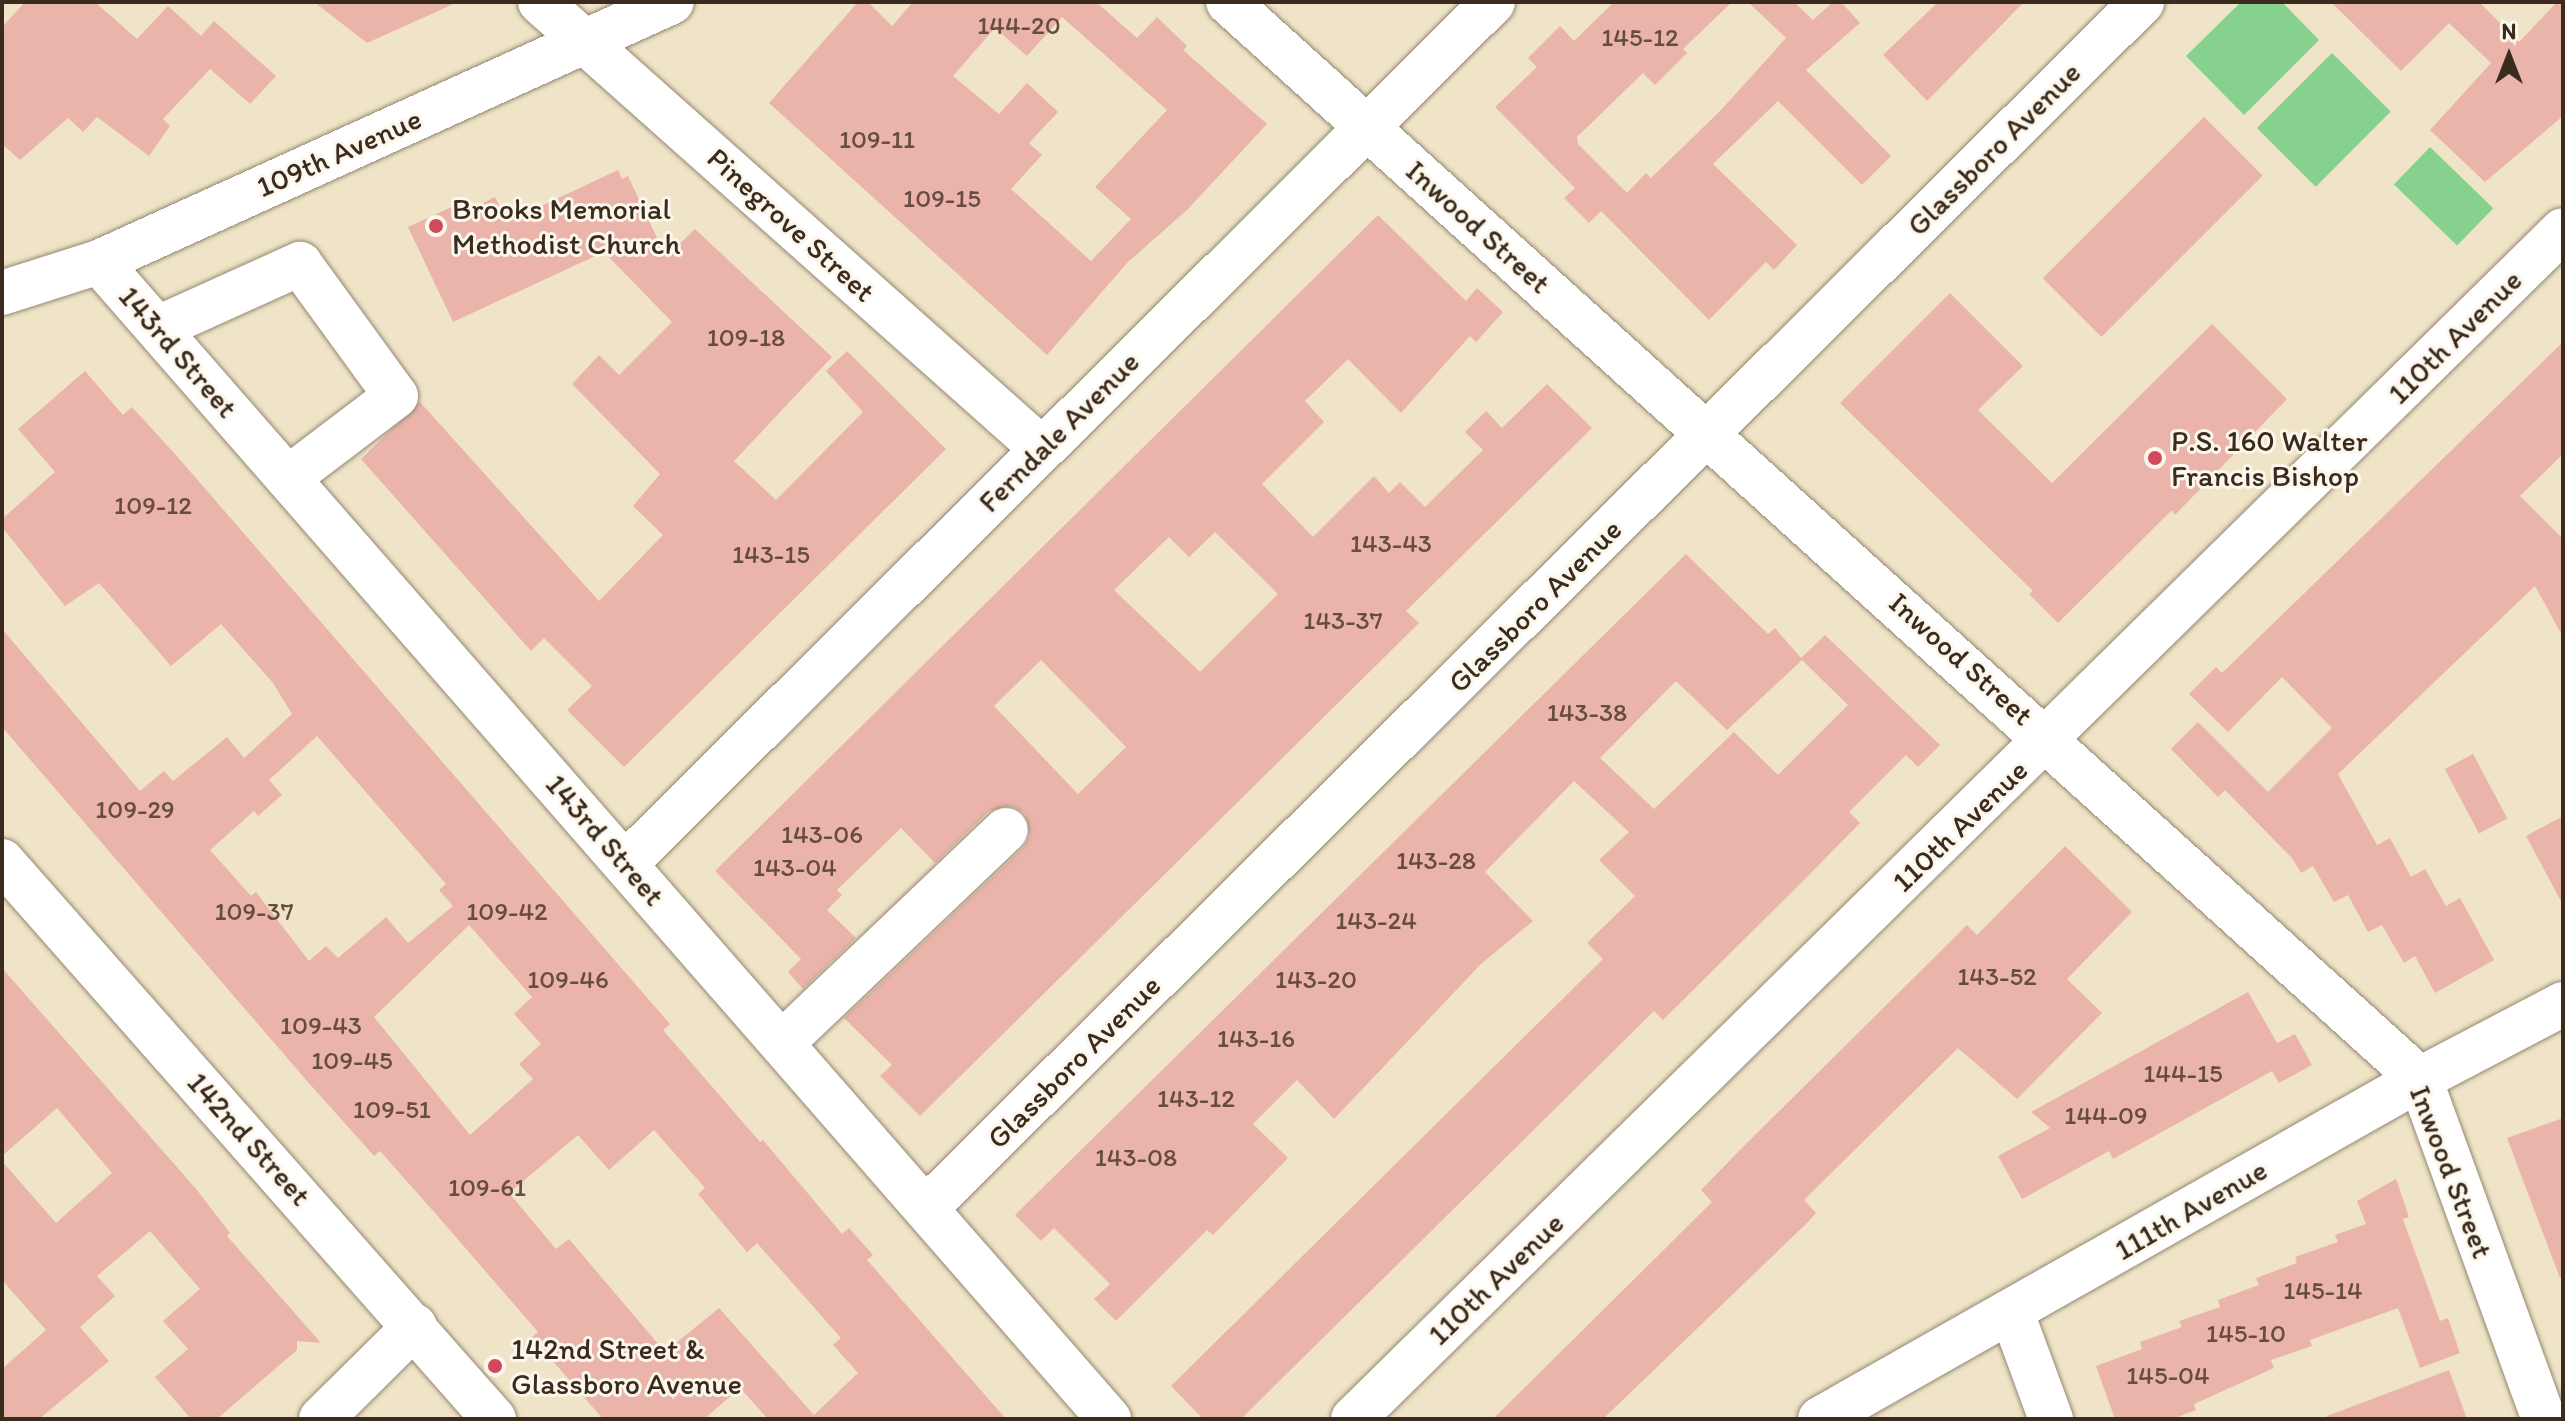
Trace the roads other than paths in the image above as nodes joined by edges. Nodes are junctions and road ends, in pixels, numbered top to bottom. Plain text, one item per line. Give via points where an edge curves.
1 (540, 2) edge
2 (672, 2) edge
3 (1228, 2) edge
4 (1493, 2) edge
5 (2142, 2) edge
6 (587, 42) junction
7 (1367, 127) junction
8 (2563, 230) edge
9 (99, 262) junction
10 (2, 293) edge
11 (158, 328) junction
12 (1709, 434) junction
13 (1042, 449) junction
14 (288, 478) junction
15 (2049, 739) junction
16 (1006, 830) dead end
17 (2, 861) edge
18 (626, 863) junction
19 (2563, 1004) edge
20 (782, 1043) junction
21 (2420, 1079) junction
22 (926, 1208) junction
23 (2012, 1313) junction
24 (415, 1326) junction
25 (321, 1419) edge
26 (494, 1419) edge
27 (1109, 1419) edge
28 (1353, 1419) edge
29 (1822, 1419) edge
30 (2051, 1419) edge
31 (2544, 1419) edge

1 - 6 street, Pinegrove Street
2 - 6 street, 109th Avenue
3 - 7 street, Inwood Street
4 - 7 street, Ferndale Avenue
5 - 12 street, Glassboro Avenue
6 - 9 street, 109th Avenue
6 - 13 street, Pinegrove Street
7 - 12 street, Inwood Street
7 - 13 street, Ferndale Avenue
8 - 15 street, 110th Avenue
9 - 10 street, 109th Avenue
9 - 11 street, 143rd Street
11 - 14 street, 143rd Street
11 - 14 street via 300,264 396,396
12 - 15 street, Inwood Street
12 - 22 street, Glassboro Avenue
13 - 18 street, Ferndale Avenue
14 - 18 street, 143rd Street
15 - 21 street, Inwood Street
15 - 28 street, 110th Avenue
16 - 20 street
17 - 24 street, 142nd Street
18 - 20 street, 143rd Street
19 - 21 street, 111th Avenue
20 - 22 street, 143rd Street
21 - 23 street, 111th Avenue
21 - 31 street, Inwood Street
22 - 27 street, 143rd Street
23 - 29 street, 111th Avenue
23 - 30 street
24 - 25 street
24 - 26 street, 142nd Street

